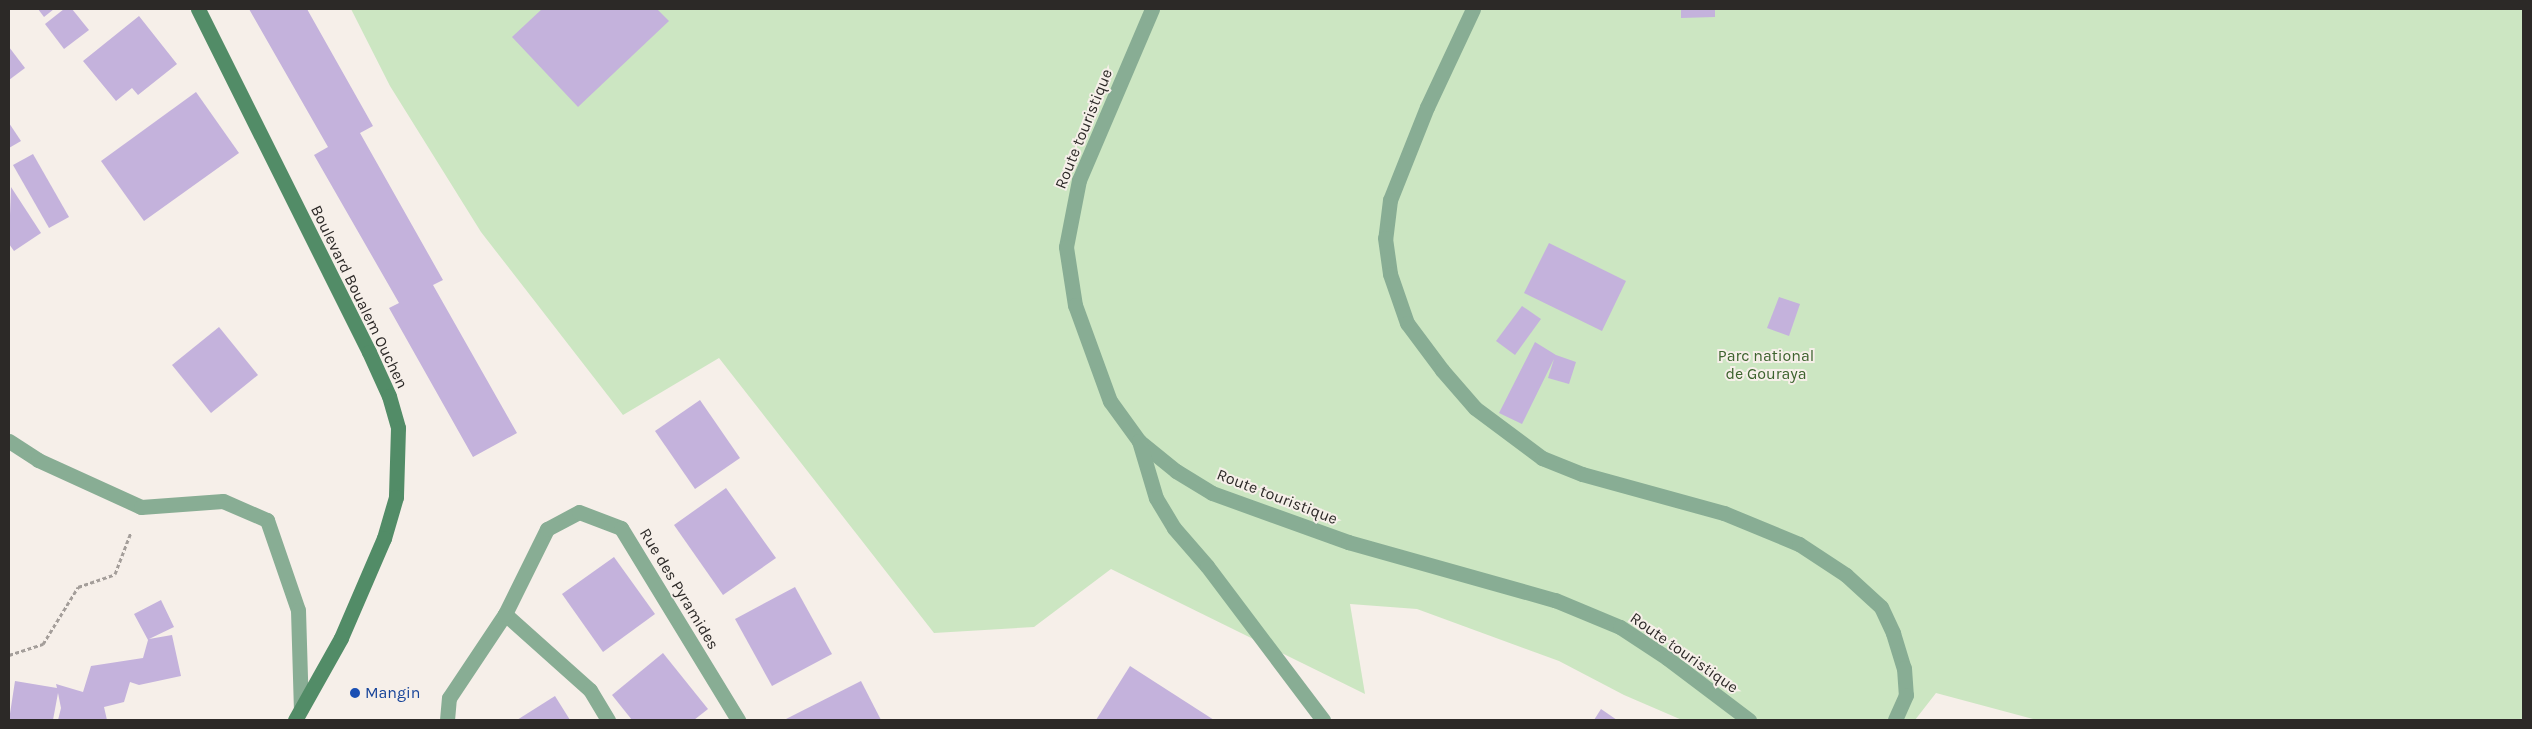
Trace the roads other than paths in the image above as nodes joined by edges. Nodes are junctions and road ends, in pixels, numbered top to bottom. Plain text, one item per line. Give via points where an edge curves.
1 (198, 9) edge
2 (1152, 9) edge
3 (1473, 9) edge
4 (9, 441) edge
5 (1139, 441) junction
6 (505, 614) junction
7 (298, 714) edge
8 (447, 720) edge
9 (608, 720) edge
10 (738, 720) edge
11 (1323, 720) edge
12 (1749, 720) edge
13 (1895, 720) edge

1 - 7 main road, Boulevard Boualem Ouchen via 369,352 389,396 398,428 396,497 384,538 341,638
2 - 5 street, Route touristique via 1079,180 1066,247 1075,305 1110,401
3 - 13 street via 1390,200 1385,238 1388,265 1408,323 1475,408 1542,458 1582,474 1724,513 1799,544 1846,575 1881,607 1893,633 1904,668 1906,695
4 - 7 street via 38,460 141,507 223,501 267,520 298,610
5 - 11 street via 1156,498 1174,528 1208,566
5 - 12 street, Route touristique via 1176,471 1212,493 1348,542 1555,600 1620,628 1667,658
6 - 8 street, Rue des Pyramides via 449,698
6 - 9 street via 590,690
6 - 10 street, Rue des Pyramides via 547,529 579,512 622,528

